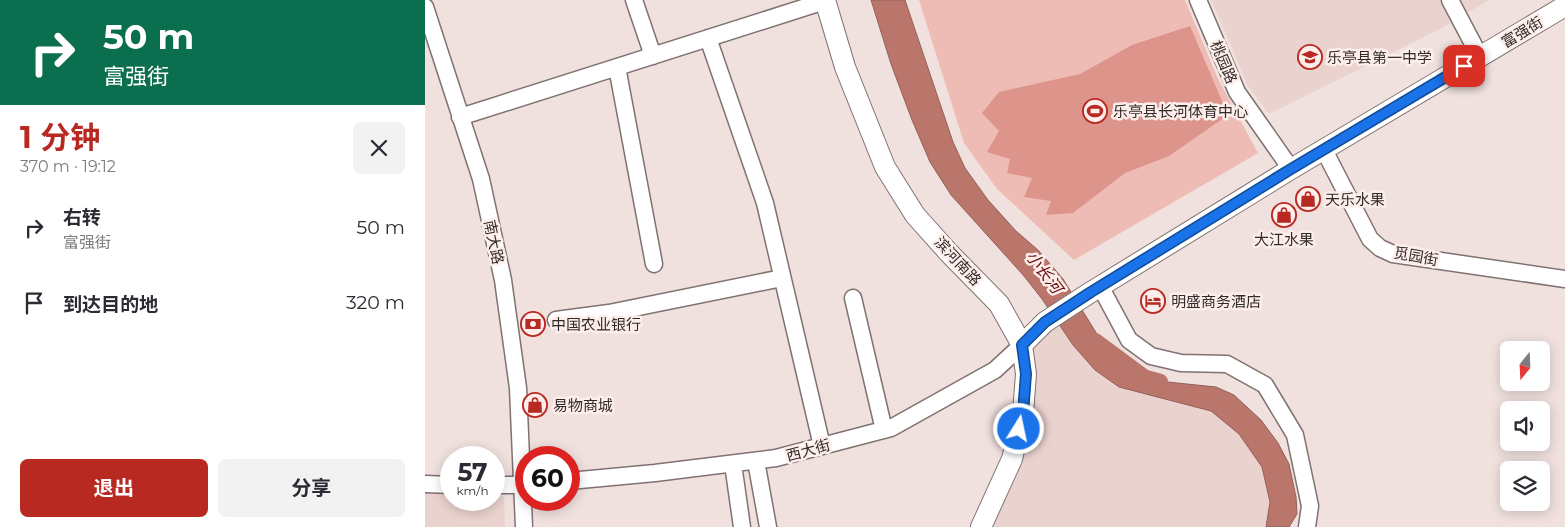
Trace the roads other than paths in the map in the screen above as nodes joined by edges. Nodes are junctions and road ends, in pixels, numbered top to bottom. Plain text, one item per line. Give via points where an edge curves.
1 (634, 0) edge
2 (825, 0) edge
3 (1198, 0) edge
4 (1450, 0) edge
5 (1565, 6) edge
6 (425, 7) edge
7 (708, 38) junction
8 (653, 56) junction
9 (1480, 57) junction
10 (617, 68) junction
11 (460, 117) junction
12 (1324, 150) junction
13 (1291, 169) junction
14 (654, 264) dead end
15 (782, 278) junction
16 (1565, 279) edge
17 (1095, 289) junction
18 (853, 298) dead end
19 (556, 320) dead end
20 (1022, 345) junction
21 (884, 430) junction
22 (521, 446) edge
23 (823, 446) junction
24 (756, 461) junction
25 (733, 464) junction
26 (580, 480) edge
27 (425, 484) edge
28 (440, 485) edge
29 (524, 511) edge
30 (524, 527) edge
31 (742, 527) edge
32 (768, 527) edge
33 (981, 527) edge
34 (1307, 527) edge

1 - 8 street
2 - 7 street
2 - 20 main road, 滨河南路 via 845,67 885,167 915,215 999,304
3 - 13 street, 桃园路 via 1237,92
4 - 9 street
5 - 9 main road, 富强街
6 - 11 street, 南大路
7 - 8 street
7 - 15 street via 765,203
8 - 10 street
9 - 12 main road, 富强街
10 - 11 street
10 - 14 street
11 - 22 street, 南大路 via 481,179 503,280
12 - 13 main road, 富强街
12 - 16 street, 觅园街 via 1370,240 1380,248 1393,254
13 - 17 main road, 富强街
15 - 19 street via 609,313
15 - 23 street
17 - 20 main road, 富强街 via 1045,322
17 - 34 street via 1129,340 1151,356 1181,363 1227,364 1265,385 1295,435 1310,506
18 - 21 street
20 - 21 street, 西大街 via 995,370
20 - 33 main road, 滨河南路 via 1026,374 1023,413 1012,459
21 - 23 street, 西大街
23 - 24 street, 西大街
24 - 25 street, 西大街
24 - 32 street
25 - 26 street, 西大街
25 - 31 street
27 - 28 street
29 - 30 street, 南大路

